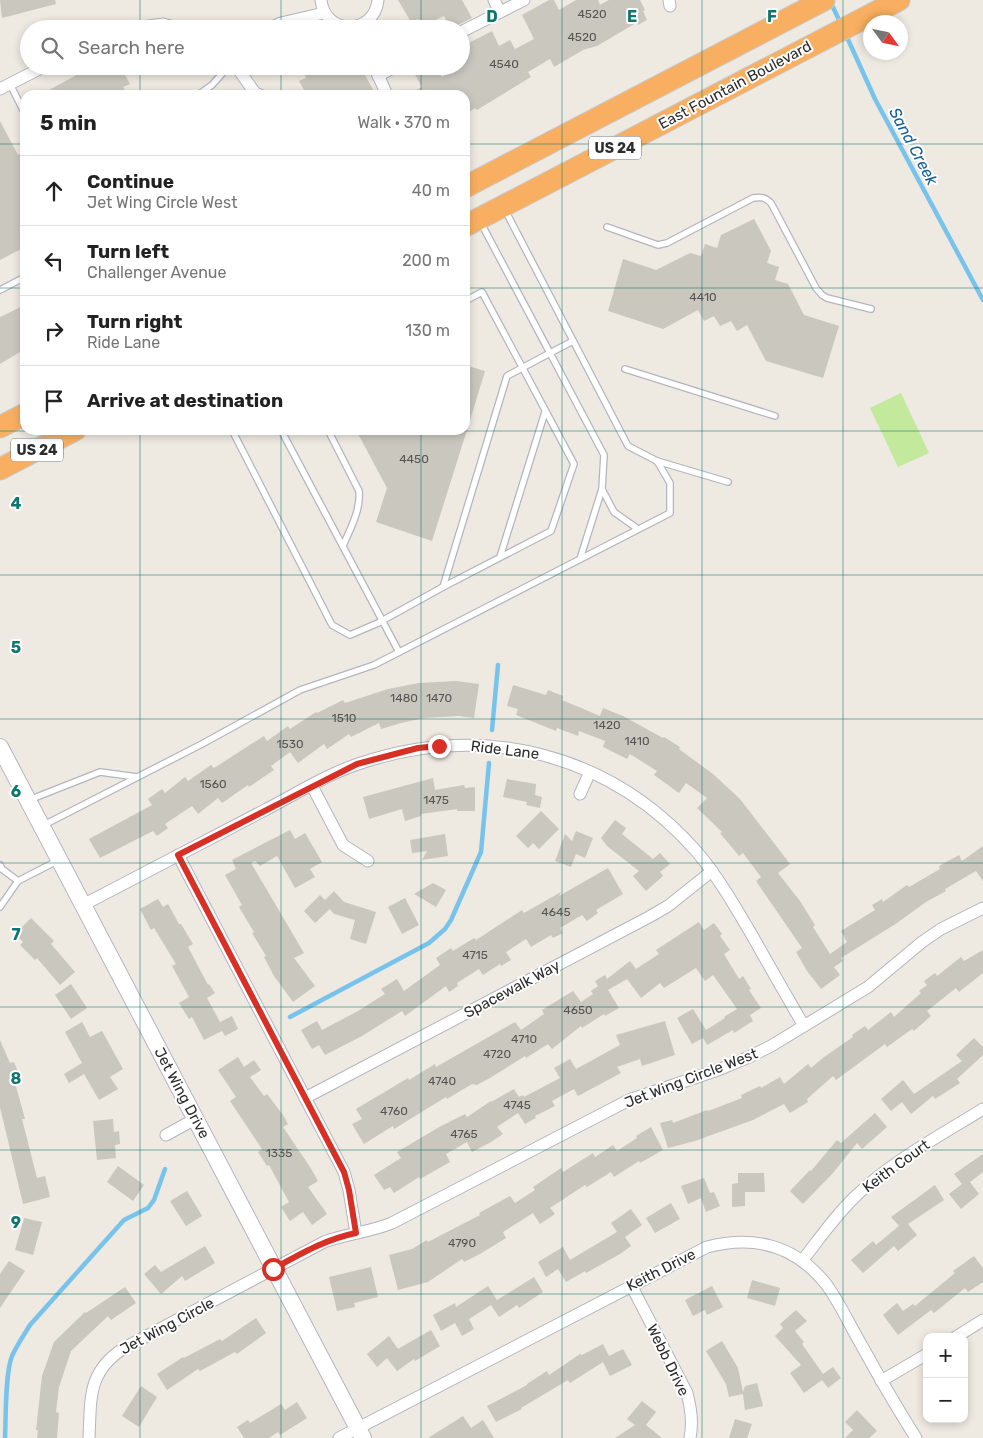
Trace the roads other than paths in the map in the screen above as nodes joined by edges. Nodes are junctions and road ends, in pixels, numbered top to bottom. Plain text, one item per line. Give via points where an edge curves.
1 (321, 0) edge
2 (378, 0) edge
3 (494, 0) edge
4 (524, 0) edge
5 (824, 0) edge
6 (899, 0) edge
7 (500, 12) junction
8 (324, 13) junction
9 (304, 20) edge
10 (332, 20) edge
11 (367, 20) edge
12 (470, 27) edge
13 (28, 75) edge
14 (221, 75) edge
15 (243, 75) edge
16 (378, 75) edge
17 (5, 87) edge
18 (205, 90) edge
19 (254, 90) edge
20 (385, 90) edge
21 (20, 107) edge
22 (470, 184) edge
23 (503, 206) junction
24 (472, 222) edge
25 (607, 228) dead end
26 (20, 280) edge
27 (0, 290) edge
28 (470, 298) edge
29 (871, 309) dead end
30 (573, 341) junction
31 (550, 353) junction
32 (522, 367) junction
33 (625, 369) dead end
34 (545, 412) junction
35 (775, 416) dead end
36 (20, 417) edge
37 (0, 427) edge
38 (65, 435) edge
39 (235, 435) edge
40 (284, 435) edge
41 (331, 435) edge
42 (657, 460) junction
43 (0, 469) edge
44 (728, 482) dead end
45 (602, 489) junction
46 (638, 529) junction
47 (343, 546) junction
48 (500, 557) junction
49 (580, 560) junction
50 (443, 587) junction
51 (382, 621) junction
52 (399, 652) junction
53 (0, 747) edge
54 (590, 772) junction
55 (136, 777) junction
56 (312, 786) junction
57 (580, 794) dead end
58 (28, 801) junction
59 (42, 826) junction
60 (178, 855) junction
61 (59, 860) junction
62 (368, 861) dead end
63 (0, 865) edge
64 (712, 871) junction
65 (18, 881) junction
66 (83, 905) junction
67 (0, 907) edge
68 (983, 908) edge
69 (804, 1026) junction
70 (305, 1098) junction
71 (983, 1109) edge
72 (195, 1119) junction
73 (166, 1135) dead end
74 (356, 1233) junction
75 (802, 1261) junction
76 (273, 1269) junction
77 (631, 1285) junction
78 (983, 1320) edge
79 (962, 1333) edge
80 (923, 1356) edge
81 (882, 1381) junction
82 (360, 1433) edge
83 (89, 1438) edge
84 (339, 1438) edge
85 (690, 1438) edge
86 (916, 1438) edge

1 - 8 street
2 - 11 street via 375,13
3 - 7 street
4 - 7 street
5 - 22 highway, US 24
6 - 23 highway, East Fountain Boulevard / US 24
7 - 12 street
8 - 9 street
8 - 10 street
13 - 17 street
14 - 18 lane
15 - 19 street
16 - 20 street
17 - 21 lane
23 - 24 highway, East Fountain Boulevard / US 24
23 - 30 lane
24 - 31 lane
25 - 29 lane via 658,246 760,197 770,203 822,295
26 - 27 lane
28 - 32 lane via 482,292
30 - 31 lane
30 - 42 lane via 628,446
31 - 32 lane
31 - 45 lane via 604,455
32 - 34 lane
32 - 50 lane via 507,376
33 - 35 lane
34 - 48 lane
34 - 48 lane via 574,464 550,531
36 - 37 highway, US 24
38 - 43 highway, US 24
39 - 51 lane via 332,625 350,635
40 - 47 lane
41 - 47 lane via 360,499
42 - 44 lane
42 - 46 lane via 670,483 670,513
45 - 46 lane via 614,512
45 - 49 lane
46 - 49 lane
47 - 51 lane
48 - 50 lane
49 - 52 lane
50 - 51 lane
51 - 52 lane
52 - 55 lane via 374,665 300,690
53 - 58 main road, Jet Wing Drive
54 - 56 street, Ride Lane via 562,760 527,751 484,745 439,746 364,762
54 - 57 street
54 - 64 street, Ride Lane via 625,791 666,821
55 - 58 lane via 100,772
55 - 59 lane
56 - 60 street, Ride Lane
56 - 62 street via 343,845
58 - 59 main road, Jet Wing Drive
59 - 61 main road, Jet Wing Drive
60 - 66 street, Ride Lane
60 - 70 street
61 - 65 lane
61 - 66 main road, Jet Wing Drive
63 - 65 lane
64 - 69 street, Ride Lane via 728,893
64 - 70 street, Spacewalk Way via 649,917
65 - 67 lane
66 - 72 main road, Jet Wing Drive
68 - 69 street, Jet Wing Circle West via 922,942 868,987
69 - 74 street, Jet Wing Circle West via 749,1057 629,1100 392,1223
70 - 74 street via 344,1172
71 - 75 street, Keith Court via 893,1164 873,1180 848,1204
72 - 73 street
72 - 76 main road, Jet Wing Drive
74 - 76 street, Jet Wing Circle West via 324,1242
75 - 77 street, Keith Drive via 753,1241 722,1243 707,1247
75 - 81 street, Keith Drive via 826,1285
76 - 82 main road, Jet Wing Drive
76 - 83 street, Jet Wing Circle via 112,1356 96,1377 91,1392
77 - 82 street, Keith Drive
77 - 85 street, Webb Drive via 687,1393 691,1410
78 - 79 street
80 - 81 street
81 - 86 street, Keith Drive
82 - 84 street, Keith Drive

